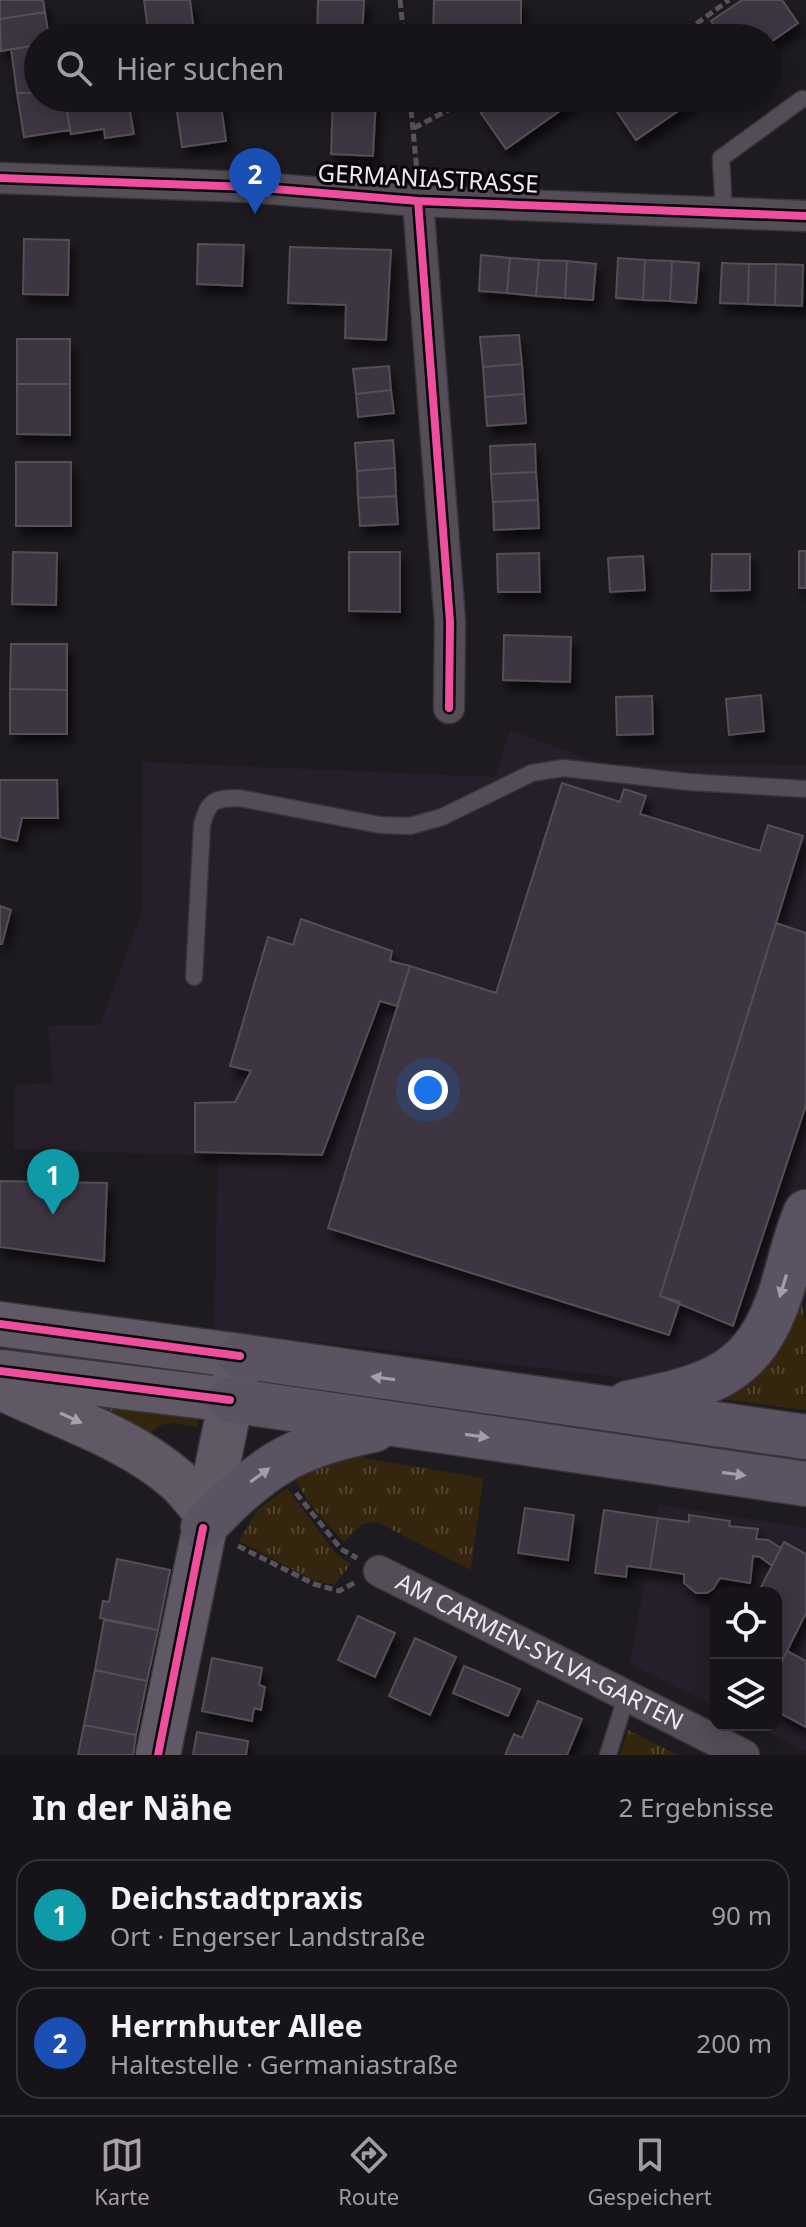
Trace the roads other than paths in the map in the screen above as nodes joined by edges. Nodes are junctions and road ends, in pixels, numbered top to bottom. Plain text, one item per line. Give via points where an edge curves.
1 (802, 99) dead end
2 (0, 178) edge
3 (418, 201) junction
4 (724, 213) junction
5 (806, 216) edge
6 (449, 708) dead end
7 (806, 789) edge
8 (194, 977) dead end
9 (806, 1212) edge
10 (0, 1324) edge
11 (240, 1356) junction
12 (0, 1371) edge
13 (0, 1387) edge
14 (230, 1400) junction
15 (599, 1409) junction
16 (400, 1425) junction
17 (806, 1437) edge
18 (806, 1484) edge
19 (205, 1521) junction
20 (379, 1571) road end
21 (626, 1697) junction
22 (158, 1755) edge
23 (608, 1755) edge
24 (744, 1755) edge

1 - 4 lane via 721,158
2 - 3 street, GERMANIASTRASSE via 250,187
3 - 4 street, GERMANIASTRASSE
3 - 6 street via 450,622
4 - 5 street, GERMANIASTRASSE
7 - 8 lane via 563,768 532,773 442,817 410,826 239,798 217,799 207,807 202,825
9 -> 15 highway via 770,1322 737,1365 708,1383
10 - 11 main road
11 - 14 main road
15 -> 11 highway
12 - 14 main road
13 -> 19 main road via 70,1417 177,1480
14 - 16 highway
14 - 19 main road
15 - 17 highway
16 -> 18 highway
19 -> 16 highway via 290,1454
19 - 22 main road
20 - 21 street, AM CARMEN-SYLVA-GARTEN
21 - 23 lane
21 - 24 street, AM CARMEN-SYLVA-GARTEN

